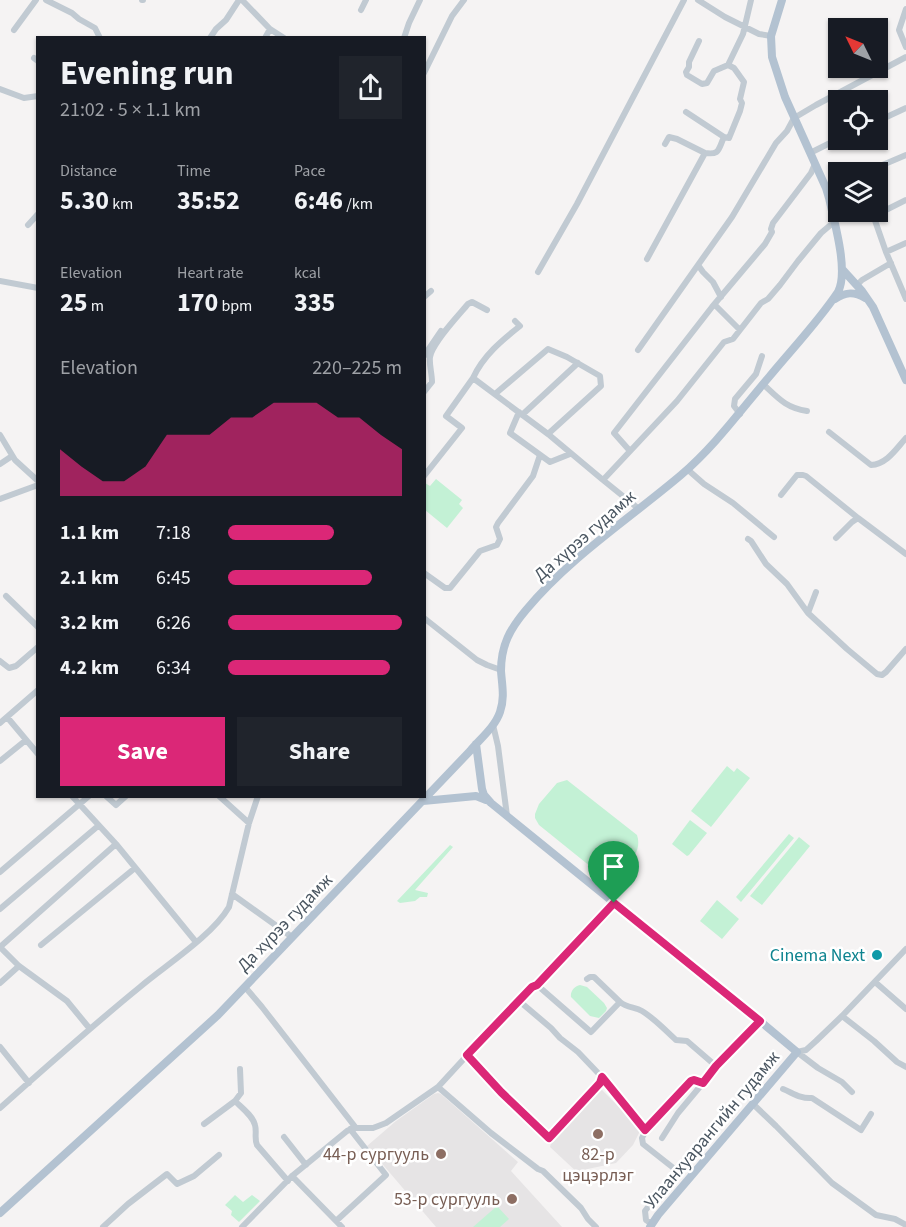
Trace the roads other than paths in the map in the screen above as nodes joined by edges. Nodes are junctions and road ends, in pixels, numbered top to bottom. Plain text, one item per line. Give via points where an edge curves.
1 (36, 0) edge
2 (46, 0) edge
3 (240, 0) edge
4 (366, 0) edge
5 (420, 0) edge
6 (464, 0) edge
7 (684, 0) edge
8 (751, 0) edge
9 (782, 0) edge
10 (701, 1) edge
11 (906, 9) edge
12 (361, 10) dead end
13 (744, 26) junction
14 (270, 29) junction
15 (15, 30) dead end
16 (99, 36) edge
17 (211, 36) edge
18 (265, 36) edge
19 (281, 36) edge
20 (405, 36) edge
21 (771, 36) junction
22 (699, 41) dead end
23 (906, 47) edge
24 (906, 57) edge
25 (728, 65) junction
26 (426, 69) edge
27 (0, 89) edge
28 (36, 96) edge
29 (906, 108) edge
30 (686, 112) dead end
31 (888, 116) edge
32 (794, 118) junction
33 (724, 137) junction
34 (665, 144) dead end
35 (828, 145) edge
36 (705, 153) junction
37 (810, 153) junction
38 (906, 155) edge
39 (888, 163) edge
40 (815, 164) junction
41 (826, 189) joint
42 (828, 194) edge
43 (906, 200) edge
44 (888, 208) edge
45 (36, 216) edge
46 (834, 222) joint
47 (876, 222) edge
48 (27, 225) dead end
49 (906, 243) edge
50 (886, 252) junction
51 (647, 260) dead end
52 (891, 263) junction
53 (698, 265) junction
54 (842, 269) junction
55 (538, 272) dead end
56 (0, 281) edge
57 (841, 284) junction
58 (857, 285) junction
59 (36, 288) edge
60 (431, 291) dead end
61 (847, 293) junction
62 (426, 295) edge
63 (905, 295) edge
64 (721, 297) junction
65 (869, 301) junction
66 (714, 304) junction
67 (829, 304) junction
68 (458, 309) dead end
69 (487, 310) dead end
70 (515, 321) dead end
71 (740, 330) junction
72 (638, 350) dead end
73 (426, 353) edge
74 (762, 356) dead end
75 (578, 363) junction
76 (904, 368) edge
77 (473, 378) junction
78 (906, 380) edge
79 (763, 384) junction
80 (426, 390) edge
81 (495, 394) junction
82 (807, 411) dead end
83 (520, 413) junction
84 (740, 414) junction
85 (828, 432) dead end
86 (548, 434) junction
87 (0, 435) edge
88 (906, 438) edge
89 (630, 451) junction
90 (570, 454) junction
91 (540, 455) junction
92 (12, 456) junction
93 (0, 464) edge
94 (687, 469) junction
95 (426, 473) edge
96 (603, 480) junction
97 (36, 481) edge
98 (36, 484) edge
99 (782, 495) dead end
100 (0, 499) edge
101 (639, 508) junction
102 (858, 518) junction
103 (774, 537) dead end
104 (836, 538) dead end
105 (748, 539) dead end
106 (906, 554) edge
107 (426, 574) edge
108 (816, 592) dead end
109 (6, 596) dead end
110 (808, 613) junction
111 (426, 620) edge
112 (36, 625) edge
113 (36, 649) edge
114 (906, 649) edge
115 (0, 661) edge
116 (501, 670) junction
117 (36, 692) edge
118 (7, 717) junction
119 (0, 723) edge
120 (493, 725) junction
121 (26, 740) junction
122 (476, 744) junction
123 (36, 752) edge
124 (0, 761) edge
125 (74, 798) edge
126 (87, 798) edge
127 (108, 798) edge
128 (124, 798) edge
129 (221, 798) edge
130 (257, 798) edge
131 (426, 798) edge
132 (426, 798) edge
133 (423, 801) junction
134 (491, 803) junction
135 (80, 805) junction
136 (507, 816) junction
137 (249, 823) junction
138 (98, 826) junction
139 (116, 844) junction
140 (135, 868) junction
141 (0, 872) edge
142 (232, 894) junction
143 (614, 903) junction
144 (0, 909) edge
145 (292, 937) junction
146 (196, 942) junction
147 (41, 945) dead end
148 (0, 947) edge
149 (906, 950) edge
150 (19, 966) junction
151 (587, 980) dead end
152 (875, 982) junction
153 (0, 983) edge
154 (537, 985) junction
155 (244, 987) junction
156 (518, 1000) junction
157 (620, 1002) junction
158 (906, 1009) edge
159 (842, 1016) junction
160 (760, 1021) junction
161 (90, 1029) junction
162 (0, 1047) edge
163 (797, 1052) junction
164 (467, 1055) junction
165 (716, 1066) junction
166 (906, 1067) edge
167 (240, 1069) dead end
168 (602, 1077) junction
169 (29, 1083) junction
170 (703, 1083) junction
171 (438, 1087) junction
172 (783, 1089) dead end
173 (852, 1092) dead end
174 (235, 1101) junction
175 (753, 1104) junction
176 (0, 1108) edge
177 (871, 1114) dead end
178 (204, 1124) dead end
179 (353, 1129) junction
180 (645, 1130) junction
181 (284, 1137) dead end
182 (662, 1138) dead end
183 (219, 1155) dead end
184 (306, 1165) junction
185 (290, 1179) junction
186 (0, 1213) edge
187 (336, 1221) junction
188 (651, 1226) edge
189 (906, 1226) edge
190 (103, 1227) edge
191 (242, 1227) edge
192 (342, 1227) edge
193 (596, 1227) edge

1 - 15 street
2 - 16 street via 95,28
3 - 14 street
3 - 17 street
4 - 12 street
5 - 20 street
6 - 26 street
7 - 55 street
8 - 13 street
9 - 21 main road
10 - 13 street
11 - 23 street via 899,30
13 - 21 street
13 - 25 street
14 - 18 street
14 - 19 street
21 - 32 main road, Да хүрээ гудамж via 776,72
22 - 25 street via 687,75 707,83 714,71
24 - 32 street
25 - 33 street via 744,82 740,111 729,138
27 - 28 street via 24,98
29 - 31 street
30 - 33 street
32 - 37 main road, Да хүрээ гудамж
32 - 53 street
33 - 36 street via 717,152
34 - 36 street via 669,136
35 - 37 street
36 - 51 street
37 - 40 main road, Да хүрээ гудамж
38 - 39 street
40 - 41 main road, Да хүрээ гудамж
40 - 64 street via 773,223 765,244
41 - 42 main road, Да хүрээ гудамж
43 - 44 street
45 - 48 street
46 - 54 main road, Да хүрээ гудамж
46 - 71 street via 820,233
47 - 50 street
49 - 50 street
50 - 52 street
52 - 58 street
52 - 63 street
53 - 64 street
53 - 72 street
54 - 57 main road, Да хүрээ гудамж
54 - 58 main road
56 - 59 street
57 - 61 main road
57 - 67 main road, Да хүрээ гудамж
58 - 65 main road
60 - 62 street
61 - 65 main road
61 - 67 main road
64 - 66 street
65 - 76 main road
66 - 71 street
66 - 89 street via 614,433
67 - 79 main road, Да хүрээ гудамж
68 - 73 street
69 - 80 street via 472,302 468,304 445,332 431,353 432,382
70 - 77 street via 520,326 478,366
71 - 89 street via 724,342
74 - 84 street via 756,374 735,399 734,406
75 - 81 street via 548,349
75 - 83 street
75 - 86 street via 600,376 601,386
76 - 78 main road
77 - 81 street
77 - 95 street via 446,416 462,428
79 - 82 street via 793,409
79 - 84 main road, Да хүрээ гудамж
81 - 83 street
83 - 86 street
83 - 91 street via 510,433
84 - 94 main road, Да хүрээ гудамж
85 - 88 street via 871,465 887,459
86 - 90 street
87 - 92 street
89 - 96 street
90 - 91 street via 550,462
90 - 96 street
91 - 107 street via 533,476 496,527 500,539 497,545 480,551 450,588
92 - 93 street
92 - 97 street
94 - 101 main road, Да хүрээ гудамж
94 - 103 street
96 - 101 street
98 - 100 street
99 - 102 street via 797,475 803,475
101 - 116 main road, Да хүрээ гудамж via 543,590 512,628
102 - 104 street
102 - 106 street
105 - 110 street
108 - 110 street
109 - 112 street
110 - 114 street via 877,674 886,672
111 - 116 street via 477,660
113 - 115 street via 16,666 9,668
116 - 120 main road, Да хүрээ гудамж via 502,706
117 - 118 street
118 - 119 street
118 - 121 street
120 - 122 main road, Да хүрээ гудамж
120 - 136 street
121 - 123 street
121 - 124 street
122 - 132 main road, Да хүрээ гудамж
122 - 134 main road via 482,789
125 - 135 street
126 - 135 street
127 - 128 street via 116,805
129 - 137 street
130 - 137 street
131 - 133 main road, Да хүрээ гудамж
133 - 134 main road via 476,796
133 - 145 main road, Да хүрээ гудамж
134 - 136 main road
135 - 138 street
135 - 141 street
136 - 143 main road
137 - 142 street
138 - 139 street
138 - 144 street
139 - 140 street
139 - 148 street
140 - 146 street
140 - 147 street
142 - 145 street
142 - 146 street via 224,916
143 - 154 street
143 - 160 main road
145 - 155 main road, Да хүрээ гудамж
146 - 161 street
148 - 150 street
149 - 152 street
150 - 153 street
150 - 161 street via 67,1001
151 - 157 street via 594,977
152 - 158 street
152 - 159 street
154 - 156 street
154 - 157 street via 591,1032
155 - 179 street
155 - 186 main road, Да хүрээ гудамж
156 - 164 street
156 - 168 street
157 - 165 street via 642,1010 676,1040 687,1041
159 - 163 street via 806,1050
159 - 166 street
160 - 163 main road
160 - 165 street
161 - 169 street
162 - 169 street
163 - 173 street
163 - 175 main road, Улаанхуарангийн гудамж
164 - 168 street via 549,1138
164 - 171 street
165 - 170 street
167 - 174 street via 241,1093
168 - 180 street
169 - 176 street
170 - 180 street via 691,1081
170 - 182 street
171 - 179 street via 386,1123
171 - 193 street via 543,1171
172 - 177 street via 805,1099 812,1098 861,1130
174 - 178 street
174 - 185 street via 253,1120 257,1145
175 - 188 main road, Улаанхуарангийн гудамж
175 - 189 street via 832,1183 876,1215
179 - 184 street
179 - 187 street via 386,1175
180 - 188 street via 643,1144 676,1170 645,1211
181 - 184 street
183 - 190 street via 194,1176 177,1184 167,1174
184 - 185 street
185 - 187 street
185 - 191 street
187 - 192 street

